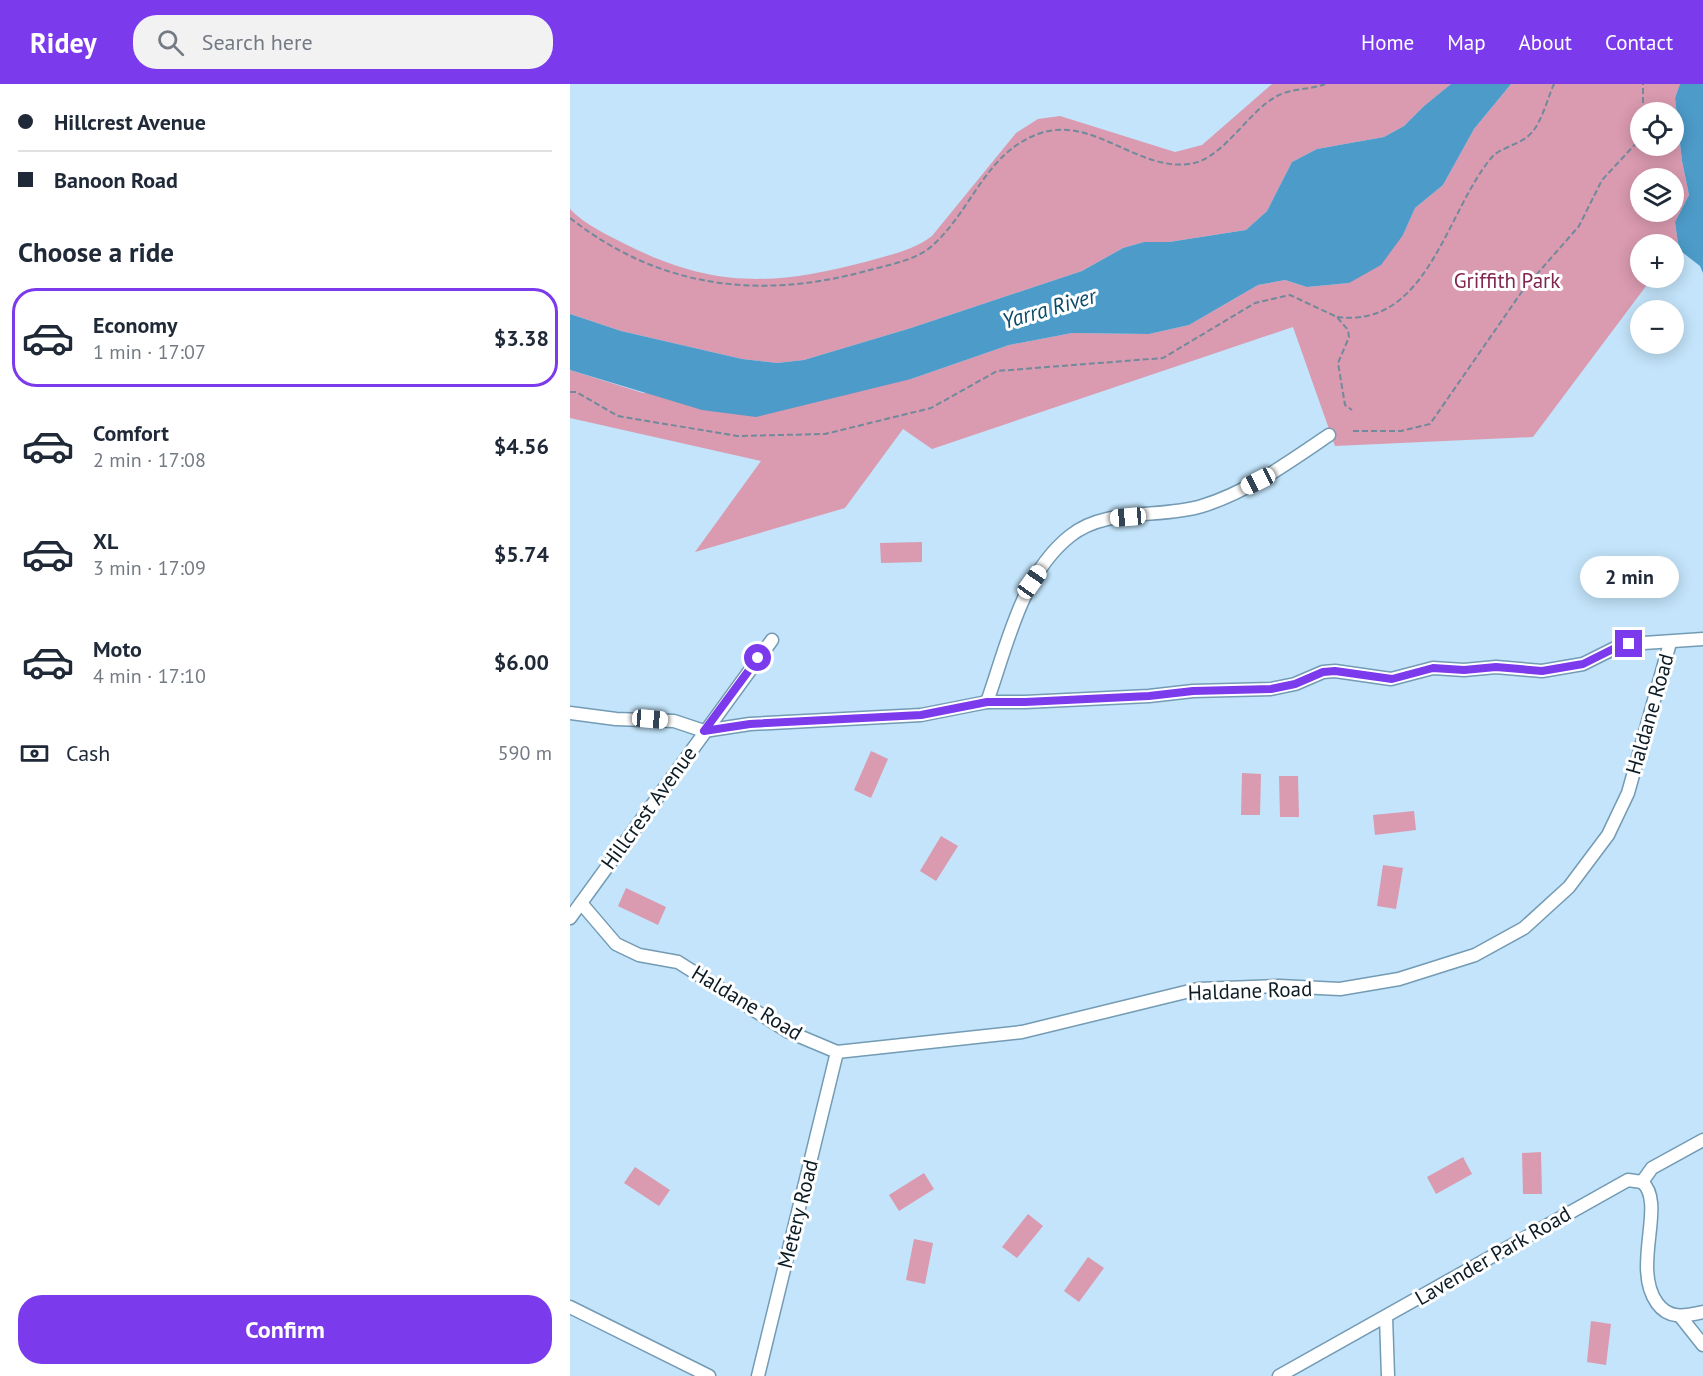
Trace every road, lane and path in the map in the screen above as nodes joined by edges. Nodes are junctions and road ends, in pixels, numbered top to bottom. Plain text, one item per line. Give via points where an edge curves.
1 (1325, 84) edge
2 (1554, 84) edge
3 (1643, 84) edge
4 (1643, 102) edge
5 (1630, 150) edge
6 (570, 218) edge
7 (1337, 317) junction
8 (570, 392) edge
9 (1352, 410) dead end
10 (1353, 431) dead end
11 (1329, 435) dead end
12 (1703, 639) edge
13 (772, 640) dead end
14 (1670, 643) junction
15 (987, 702) junction
16 (570, 714) edge
17 (704, 731) junction
18 (581, 903) junction
19 (570, 918) edge
20 (837, 1052) junction
21 (1703, 1140) edge
22 (1642, 1182) junction
23 (570, 1307) edge
24 (1703, 1312) edge
25 (1682, 1316) junction
26 (1386, 1317) junction
27 (1703, 1345) edge
28 (709, 1376) edge
29 (758, 1376) edge
30 (1279, 1376) edge
31 (1388, 1376) edge

1 - 6 path via 1277,96 1208,158 1190,164 1163,163 1071,130 1036,135 998,160 945,232 926,251 812,284 736,286 688,277 622,251
2 - 7 path via 1534,129 1529,136 1493,155 1433,260 1405,297 1371,317
3 - 4 path
5 - 10 path via 1602,180 1579,226 1523,290 1430,424 1401,431
7 - 8 path via 1290,295 1255,303 1163,358 997,371 930,408 825,434 737,436 618,416
7 - 9 path via 1348,330 1338,363 1345,405
11 - 15 street via 1232,495 1176,512 1105,519 1070,536 1032,582
12 - 14 street
13 - 17 street, Hillcrest Avenue
14 - 15 street via 1617,647 1583,664 1542,671 1433,668 1392,679 1335,671 1271,689
14 - 20 street, Haldane Road via 1628,793 1608,835 1569,887 1524,928 1475,954 1399,979 1340,989 1198,989 1022,1032
15 - 17 street via 921,715 750,724
16 - 17 street via 674,721
17 - 18 street, Hillcrest Avenue
18 - 19 street, Hillcrest Avenue
18 - 20 street, Haldane Road via 616,944 639,955 678,962 787,1031
20 - 29 street, Metery Road
21 - 22 street via 1652,1168
22 - 25 street via 1650,1192 1651,1204 1647,1285 1662,1309
22 - 26 street, Lavender Park Road via 1620,1184
23 - 28 street
24 - 25 street
25 - 27 street
26 - 30 street, Lavender Park Road
26 - 31 street

